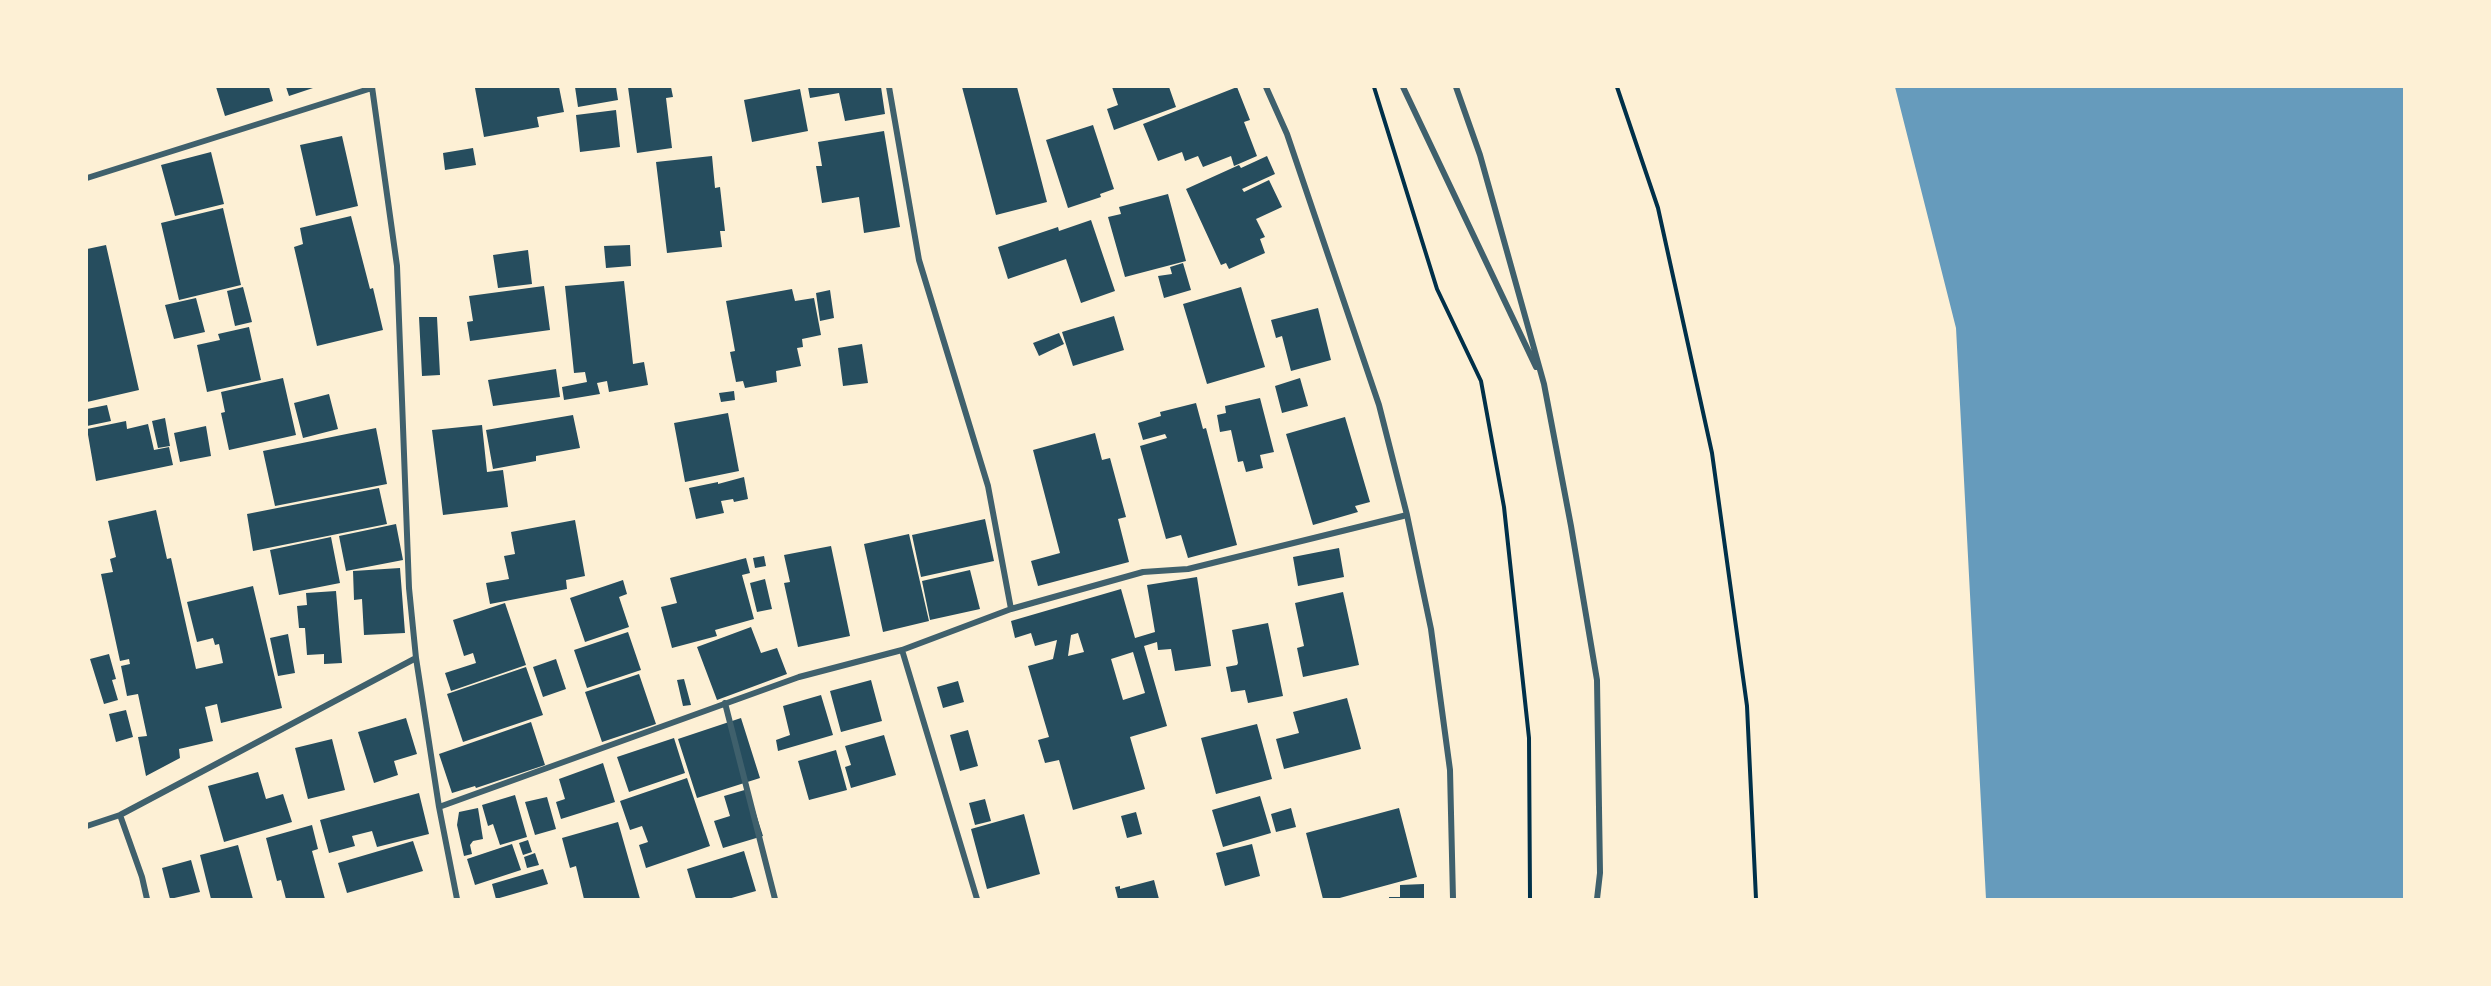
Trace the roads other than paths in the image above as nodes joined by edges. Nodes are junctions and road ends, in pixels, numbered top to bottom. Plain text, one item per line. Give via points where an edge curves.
1 (372, 87) edge
2 (889, 87) edge
3 (1266, 87) edge
4 (1403, 87) edge
5 (1456, 87) edge
6 (87, 178) edge
7 (1544, 384) junction
8 (1407, 515) junction
9 (1011, 609) junction
10 (902, 650) junction
11 (416, 658) junction
12 (725, 703) junction
13 (439, 807) junction
14 (120, 815) junction
15 (87, 826) edge
16 (147, 899) edge
17 (457, 899) edge
18 (775, 899) edge
19 (976, 899) edge
20 (1453, 899) edge
21 (1597, 899) edge

1 - 6 street
1 - 11 street via 397,266 409,588
2 - 9 street via 920,260 988,486
3 - 8 street via 1287,134 1378,405
4 - 7 street
5 - 7 street via 1480,155
7 - 21 street via 1597,680
8 - 9 street via 1188,569 1143,572
8 - 20 street via 1431,629 1450,770
9 - 10 street
10 - 12 street via 799,677
10 - 19 street
11 - 13 street
11 - 14 street
12 - 13 street
12 - 18 street
13 - 17 street
14 - 15 street
14 - 16 street

